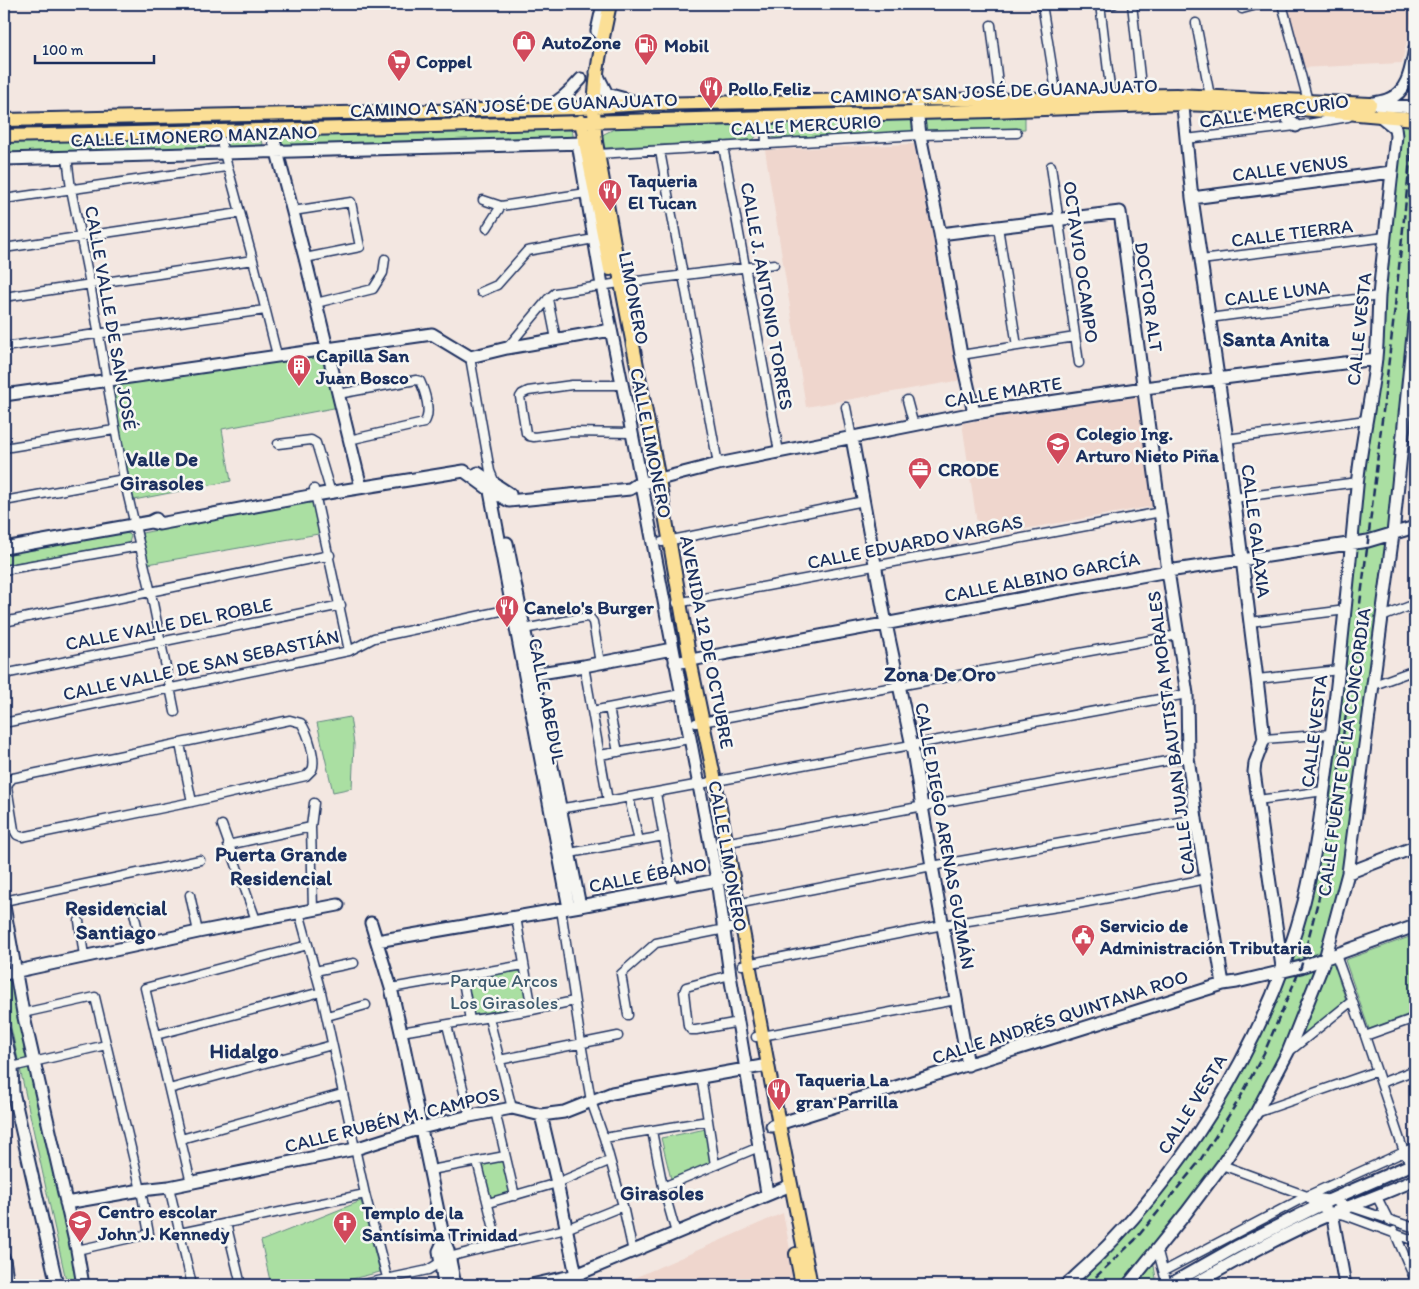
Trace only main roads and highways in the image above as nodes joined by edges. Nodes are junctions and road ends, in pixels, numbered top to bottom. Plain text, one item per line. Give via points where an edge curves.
1 (610, 4) edge
2 (1182, 99) junction
3 (1290, 104) junction
4 (594, 106) junction
5 (1368, 109) junction
6 (1415, 118) edge
7 (4, 120) edge
8 (587, 121) junction
9 (4, 136) edge
10 (734, 904) junction
11 (746, 964) junction
12 (787, 1186) junction
13 (802, 1285) edge
14 (811, 1285) edge

1 - 4 main road, AVENIDA 12 DE OCTUBRE via 596,72
2 - 3 main road, CAMINO A SAN JOSÉ DE GUANAJUATO
2 - 3 main road, CAMINO A SAN JOSÉ DE GUANAJUATO via 1210,96
2 - 4 main road, CAMINO A SAN JOSÉ DE GUANAJUATO via 1142,95
2 - 8 main road, CAMINO A SAN JOSÉ DE GUANAJUATO via 992,111
3 - 5 main road, CAMINO A SAN JOSÉ DE GUANAJUATO
3 - 5 main road, CAMINO A SAN JOSÉ DE GUANAJUATO via 1308,101
4 - 7 main road, CAMINO A SAN JOSÉ DE GUANAJUATO
4 - 8 main road, AVENIDA 12 DE OCTUBRE
5 - 6 main road, CAMINO A SAN JOSÉ DE GUANAJUATO via 1380,116
8 - 9 main road, CAMINO A SAN JOSÉ DE GUANAJUATO
8 - 10 main road, AVENIDA 12 DE OCTUBRE via 647,483 666,542 683,662 700,722 707,783 723,843 725,878
10 - 11 main road, AVENIDA 12 DE OCTUBRE
10 - 11 main road, AVENIDA 12 DE OCTUBRE via 729,928
11 - 12 main road, AVENIDA 12 DE OCTUBRE
12 - 13 main road, AVENIDA 12 DE OCTUBRE
12 - 14 main road, AVENIDA 12 DE OCTUBRE

